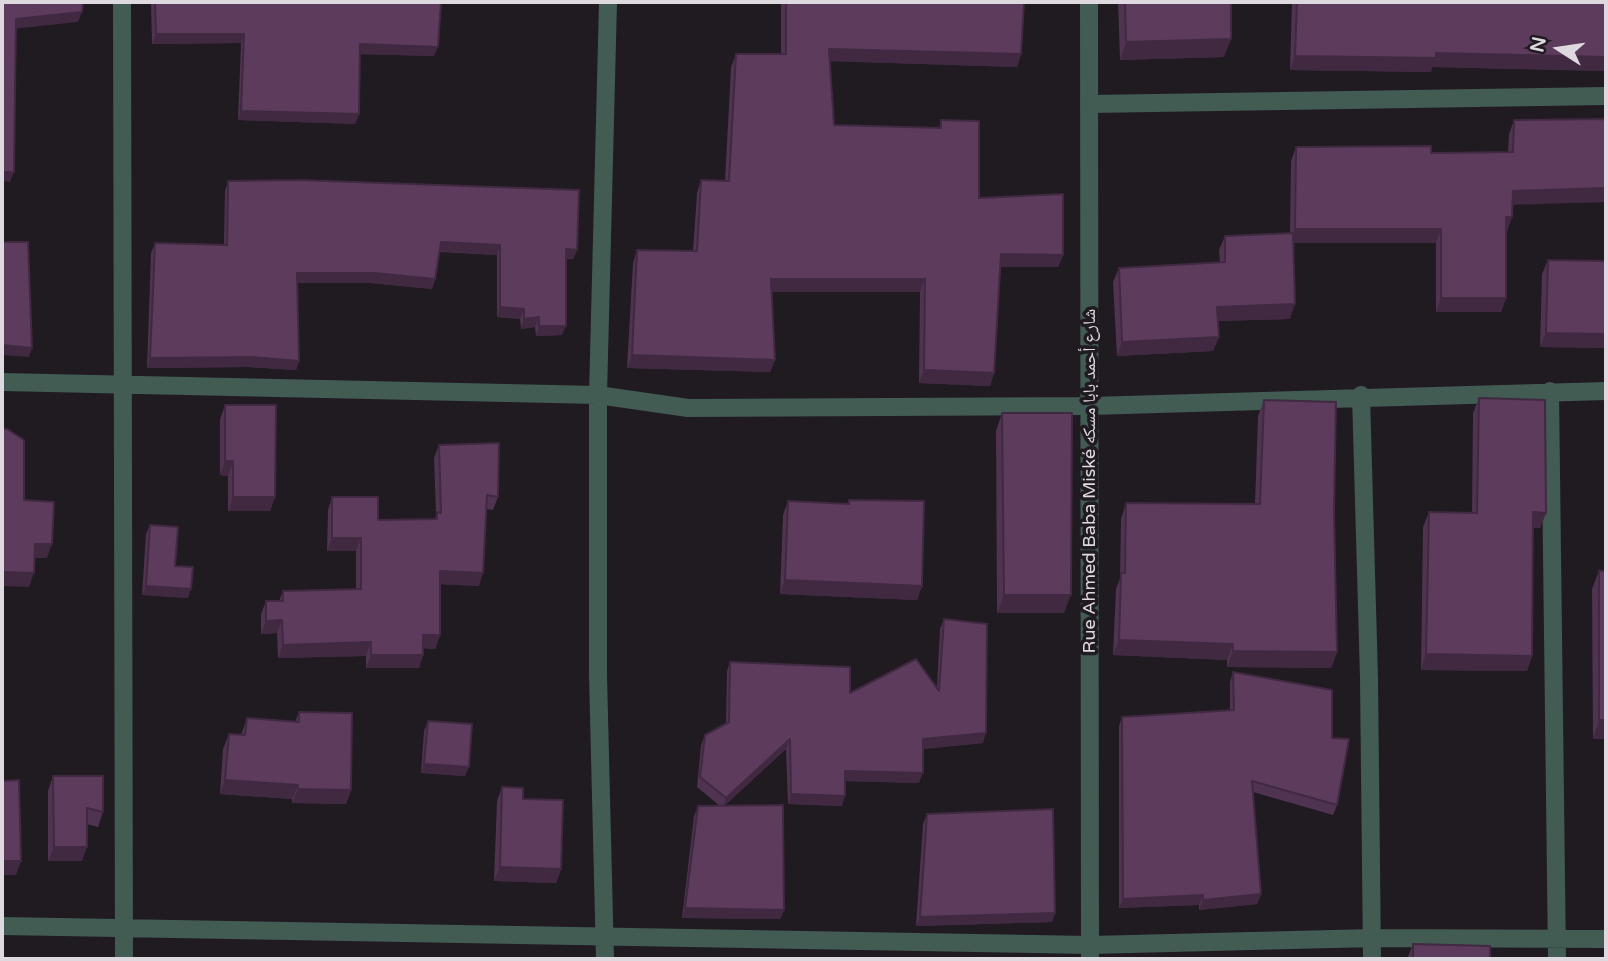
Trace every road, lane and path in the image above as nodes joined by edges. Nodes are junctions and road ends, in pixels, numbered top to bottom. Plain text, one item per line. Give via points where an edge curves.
1 (122, 2) edge
2 (608, 2) edge
3 (1089, 2) edge
4 (1606, 96) edge
5 (1089, 104) junction
6 (2, 382) edge
7 (124, 384) junction
8 (1550, 391) junction
9 (1606, 391) edge
10 (598, 395) junction
11 (1361, 395) junction
12 (1090, 406) junction
13 (2, 926) edge
14 (124, 927) junction
15 (1373, 938) junction
16 (605, 939) junction
17 (1557, 939) junction
18 (1606, 939) edge
19 (1090, 952) edge
20 (124, 959) edge
21 (605, 959) edge
22 (1372, 959) edge
23 (1557, 959) edge

1 - 7 street
2 - 10 street
3 - 5 street, Rue Ahmed Baba Miské شارع أحمد بابا مسكه
4 - 5 street
5 - 12 street, Rue Ahmed Baba Miské شارع أحمد بابا مسكه
6 - 7 street
7 - 10 street
7 - 14 street
8 - 9 street
8 - 11 street
8 - 17 street
10 - 12 street via 688,408
10 - 16 street via 598,675
11 - 12 street
11 - 15 street
12 - 19 street, Rue Ahmed Baba Miské شارع أحمد بابا مسكه
13 - 14 street
14 - 16 street
14 - 20 street
15 - 17 street
15 - 19 street
15 - 22 street
16 - 19 street
16 - 21 street
17 - 18 street
17 - 23 street

